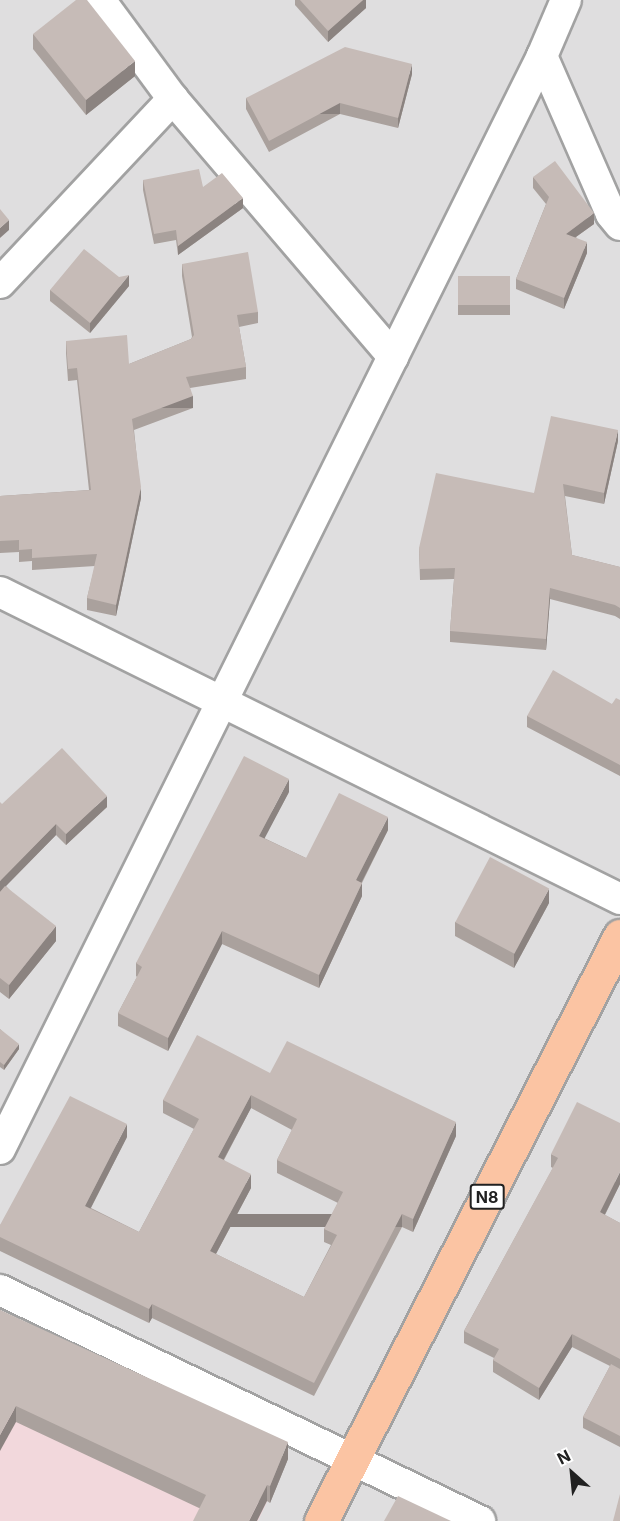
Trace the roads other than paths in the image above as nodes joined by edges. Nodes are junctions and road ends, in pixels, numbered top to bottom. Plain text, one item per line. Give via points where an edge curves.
1 (100, 0) edge
2 (566, 0) edge
3 (542, 56) junction
4 (173, 99) junction
5 (620, 225) edge
6 (0, 283) edge
7 (393, 357) junction
8 (0, 592) edge
9 (222, 702) junction
10 (620, 899) edge
11 (620, 936) edge
12 (0, 1149) edge
13 (0, 1290) edge
14 (354, 1458) junction
15 (321, 1521) edge
16 (480, 1521) edge

1 - 4 street
2 - 3 street
3 - 5 street via 611,214
3 - 7 street
4 - 6 street
4 - 7 street
7 - 9 street
8 - 9 street
9 - 10 street
9 - 12 street
11 - 14 main road, N8
13 - 14 street
14 - 15 main road, N8
14 - 16 street

